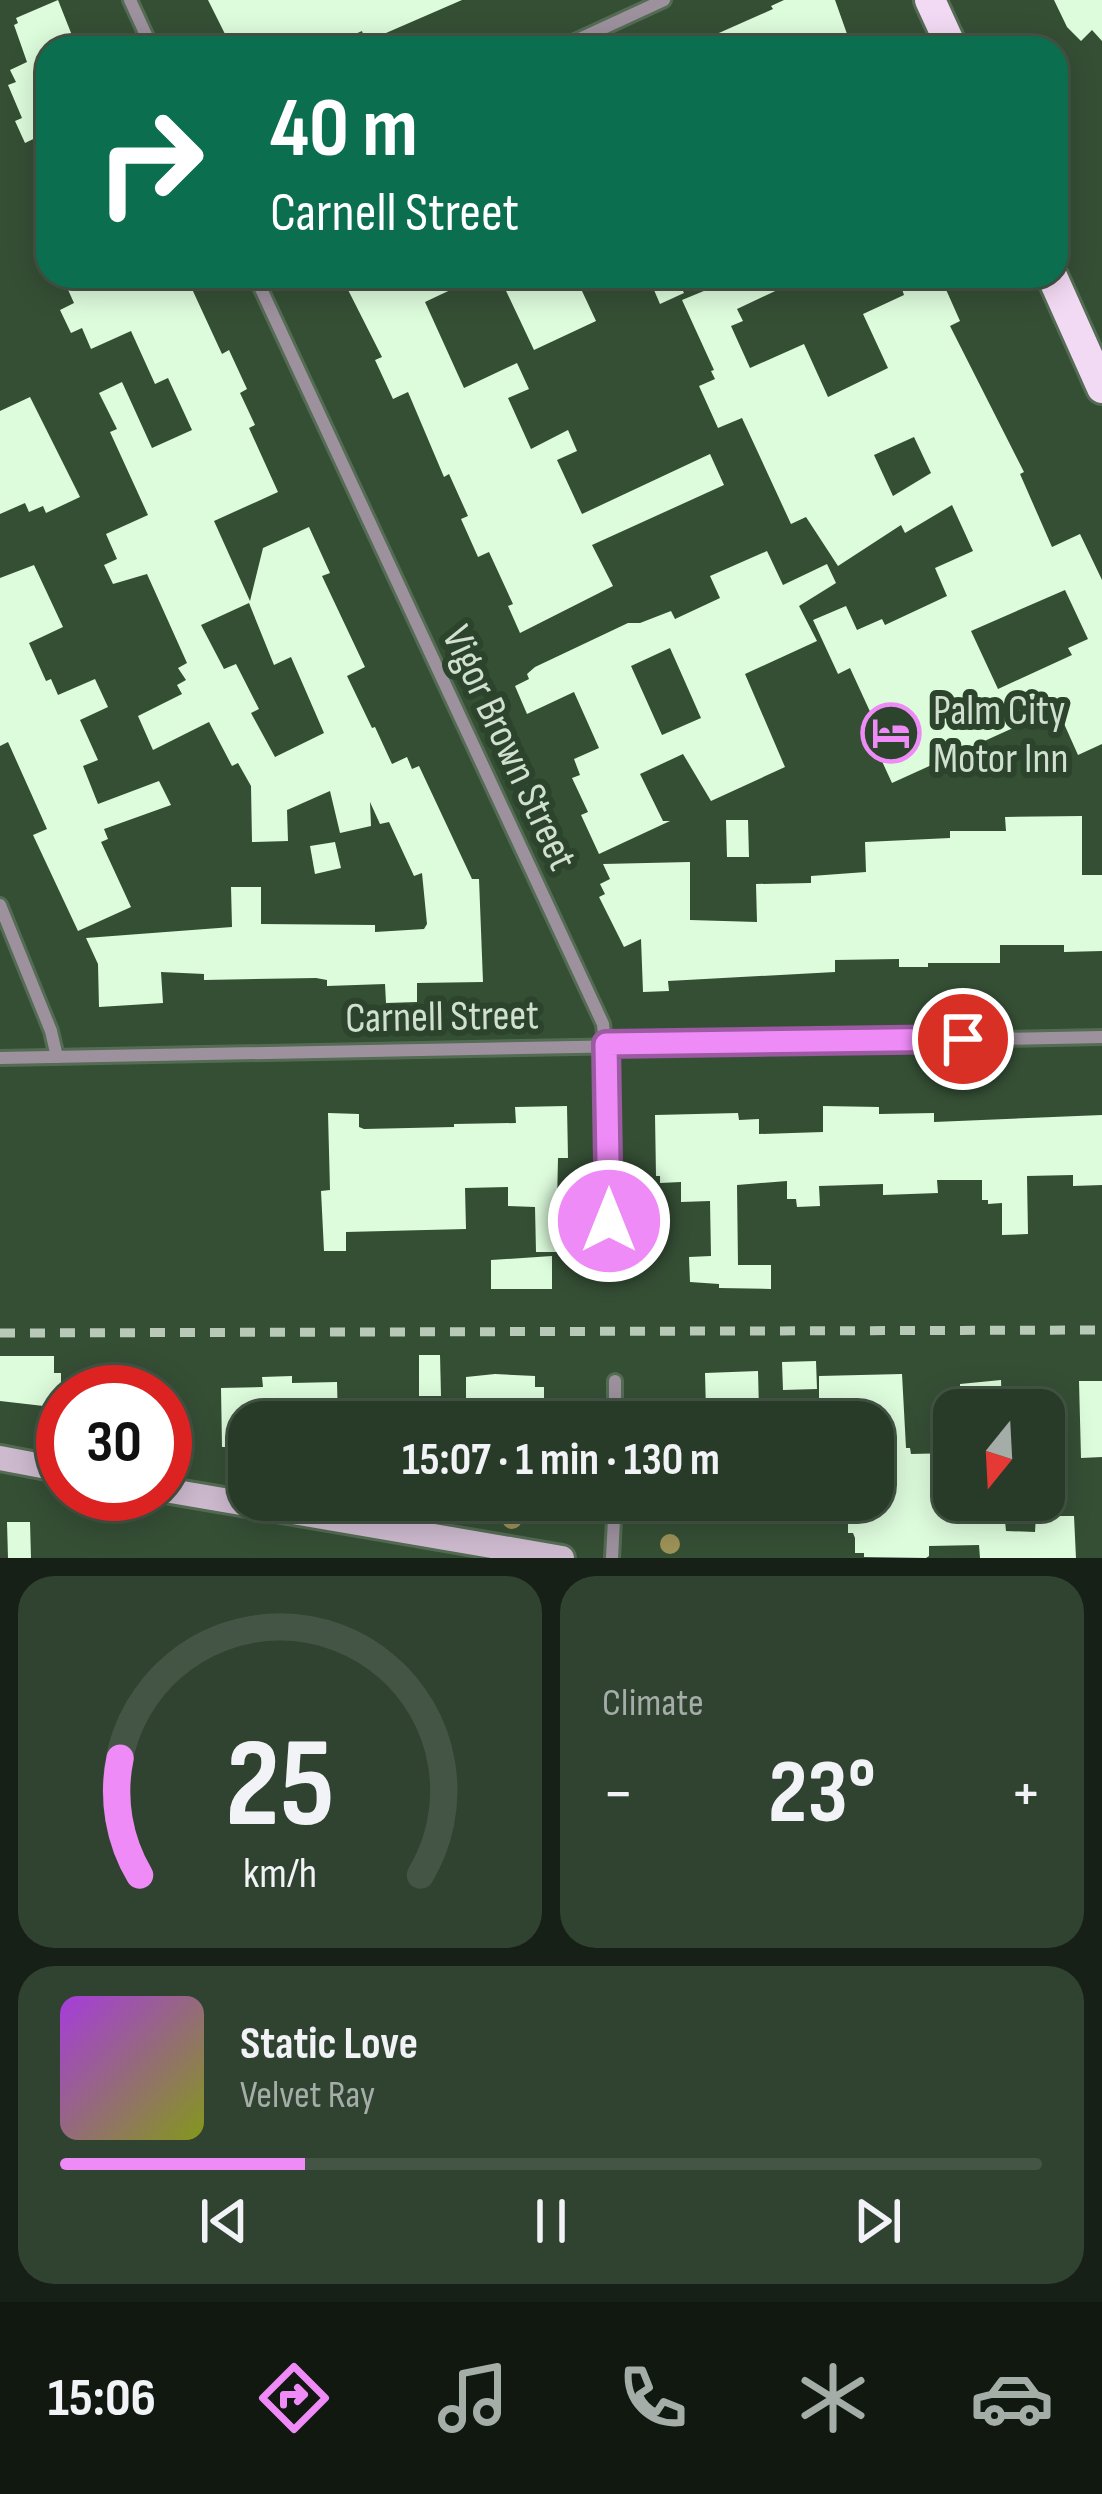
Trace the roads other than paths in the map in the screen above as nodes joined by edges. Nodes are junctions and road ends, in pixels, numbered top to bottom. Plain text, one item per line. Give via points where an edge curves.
1 (130, 0) edge
2 (664, 0) edge
3 (929, 0) edge
4 (146, 36) edge
5 (586, 36) edge
6 (946, 36) edge
7 (261, 288) edge
8 (1057, 288) edge
9 (1102, 388) edge
10 (0, 905) edge
11 (1102, 1036) edge
12 (606, 1044) junction
13 (56, 1057) junction
14 (0, 1058) edge
15 (610, 1268) dead end
16 (615, 1381) dead end
17 (615, 1401) edge
18 (0, 1458) edge
19 (36, 1465) edge
20 (192, 1495) edge
21 (614, 1521) edge
22 (562, 1558) edge
23 (612, 1558) edge

1 - 4 street
2 - 5 street
3 - 6 main road
7 - 12 street, Vigor Brown Street
8 - 9 main road
10 - 13 street
11 - 12 street, Carnell Street
12 - 13 street, Carnell Street
12 - 15 street, Vigor Brown Street
13 - 14 street, Carnell Street
16 - 17 street
18 - 19 main road
20 - 22 main road
21 - 23 street

